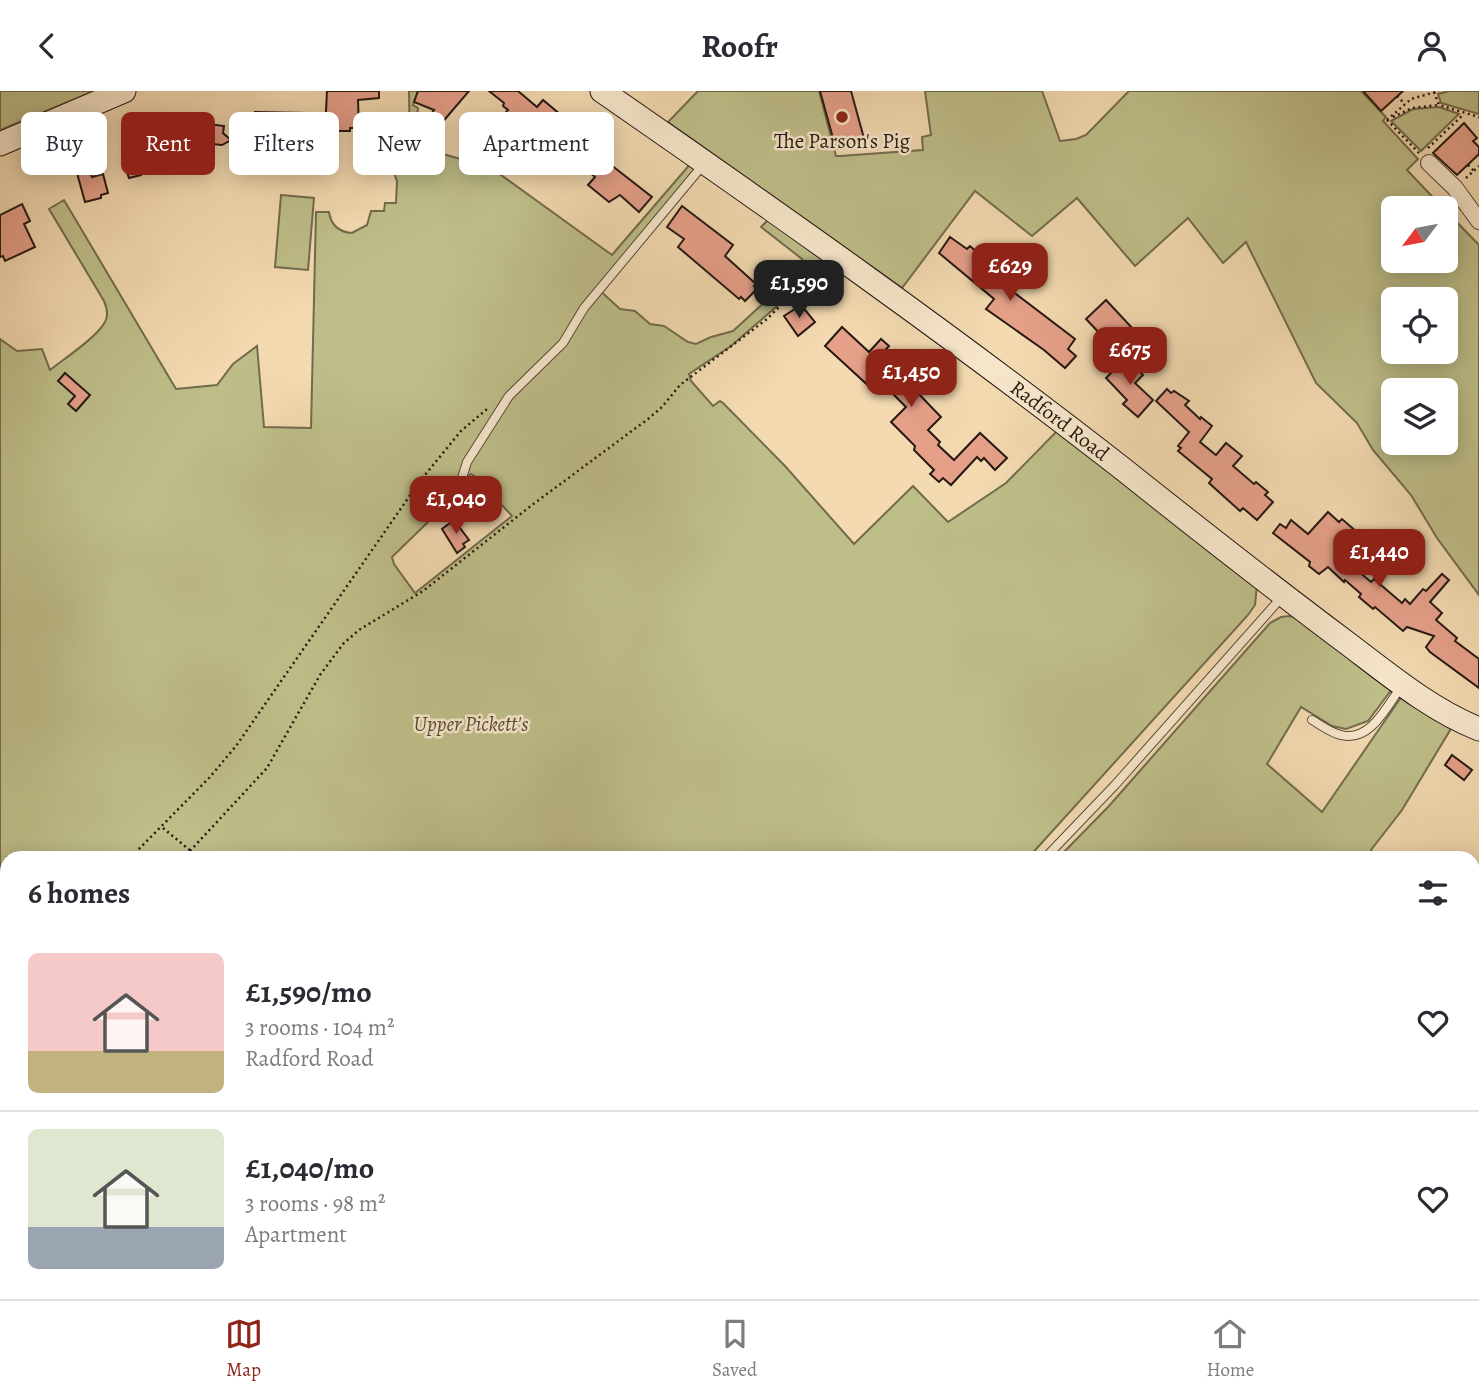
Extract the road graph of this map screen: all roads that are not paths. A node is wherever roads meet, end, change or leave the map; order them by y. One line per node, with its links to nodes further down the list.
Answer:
1 (124, 91): 3 (street)
2 (602, 91): 4 (street, Radford Road)
3 (0, 144)
4 (706, 163): 7 (lane); 8 (street, Radford Road)
5 (1429, 163): 6 (street)
6 (1479, 221)
7 (461, 494)
8 (1283, 595): 9 (street, Radford Road); 12 (lane)
9 (1402, 684): 10 (lane); 11 (street, Radford Road)
10 (1312, 720)
11 (1479, 729)
12 (1052, 851)

